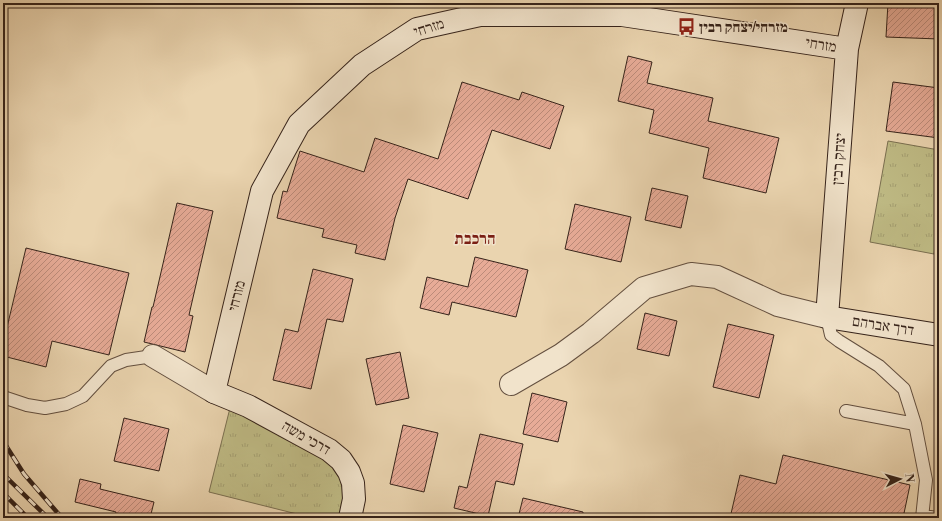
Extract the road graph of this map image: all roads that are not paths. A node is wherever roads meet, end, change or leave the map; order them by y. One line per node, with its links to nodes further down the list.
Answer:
1 (857, 3): 2 (street, יצחק רבין)
2 (847, 49): 3 (street, יצחק רבין); 7 (street, מזרחי)
3 (827, 317): 4 (street, דרך אברהם); 6 (street, דרך אברהם); 10 (lane)
4 (939, 336)
5 (153, 356): 7 (street, דרכי משה); 8 (lane)
6 (510, 384)
7 (214, 392): 12 (street, דרכי משה)
8 (3, 396)
9 (846, 411): 10 (lane)
10 (915, 424): 11 (lane)
11 (922, 517): 13 (lane)
12 (350, 518)
13 (937, 518)

